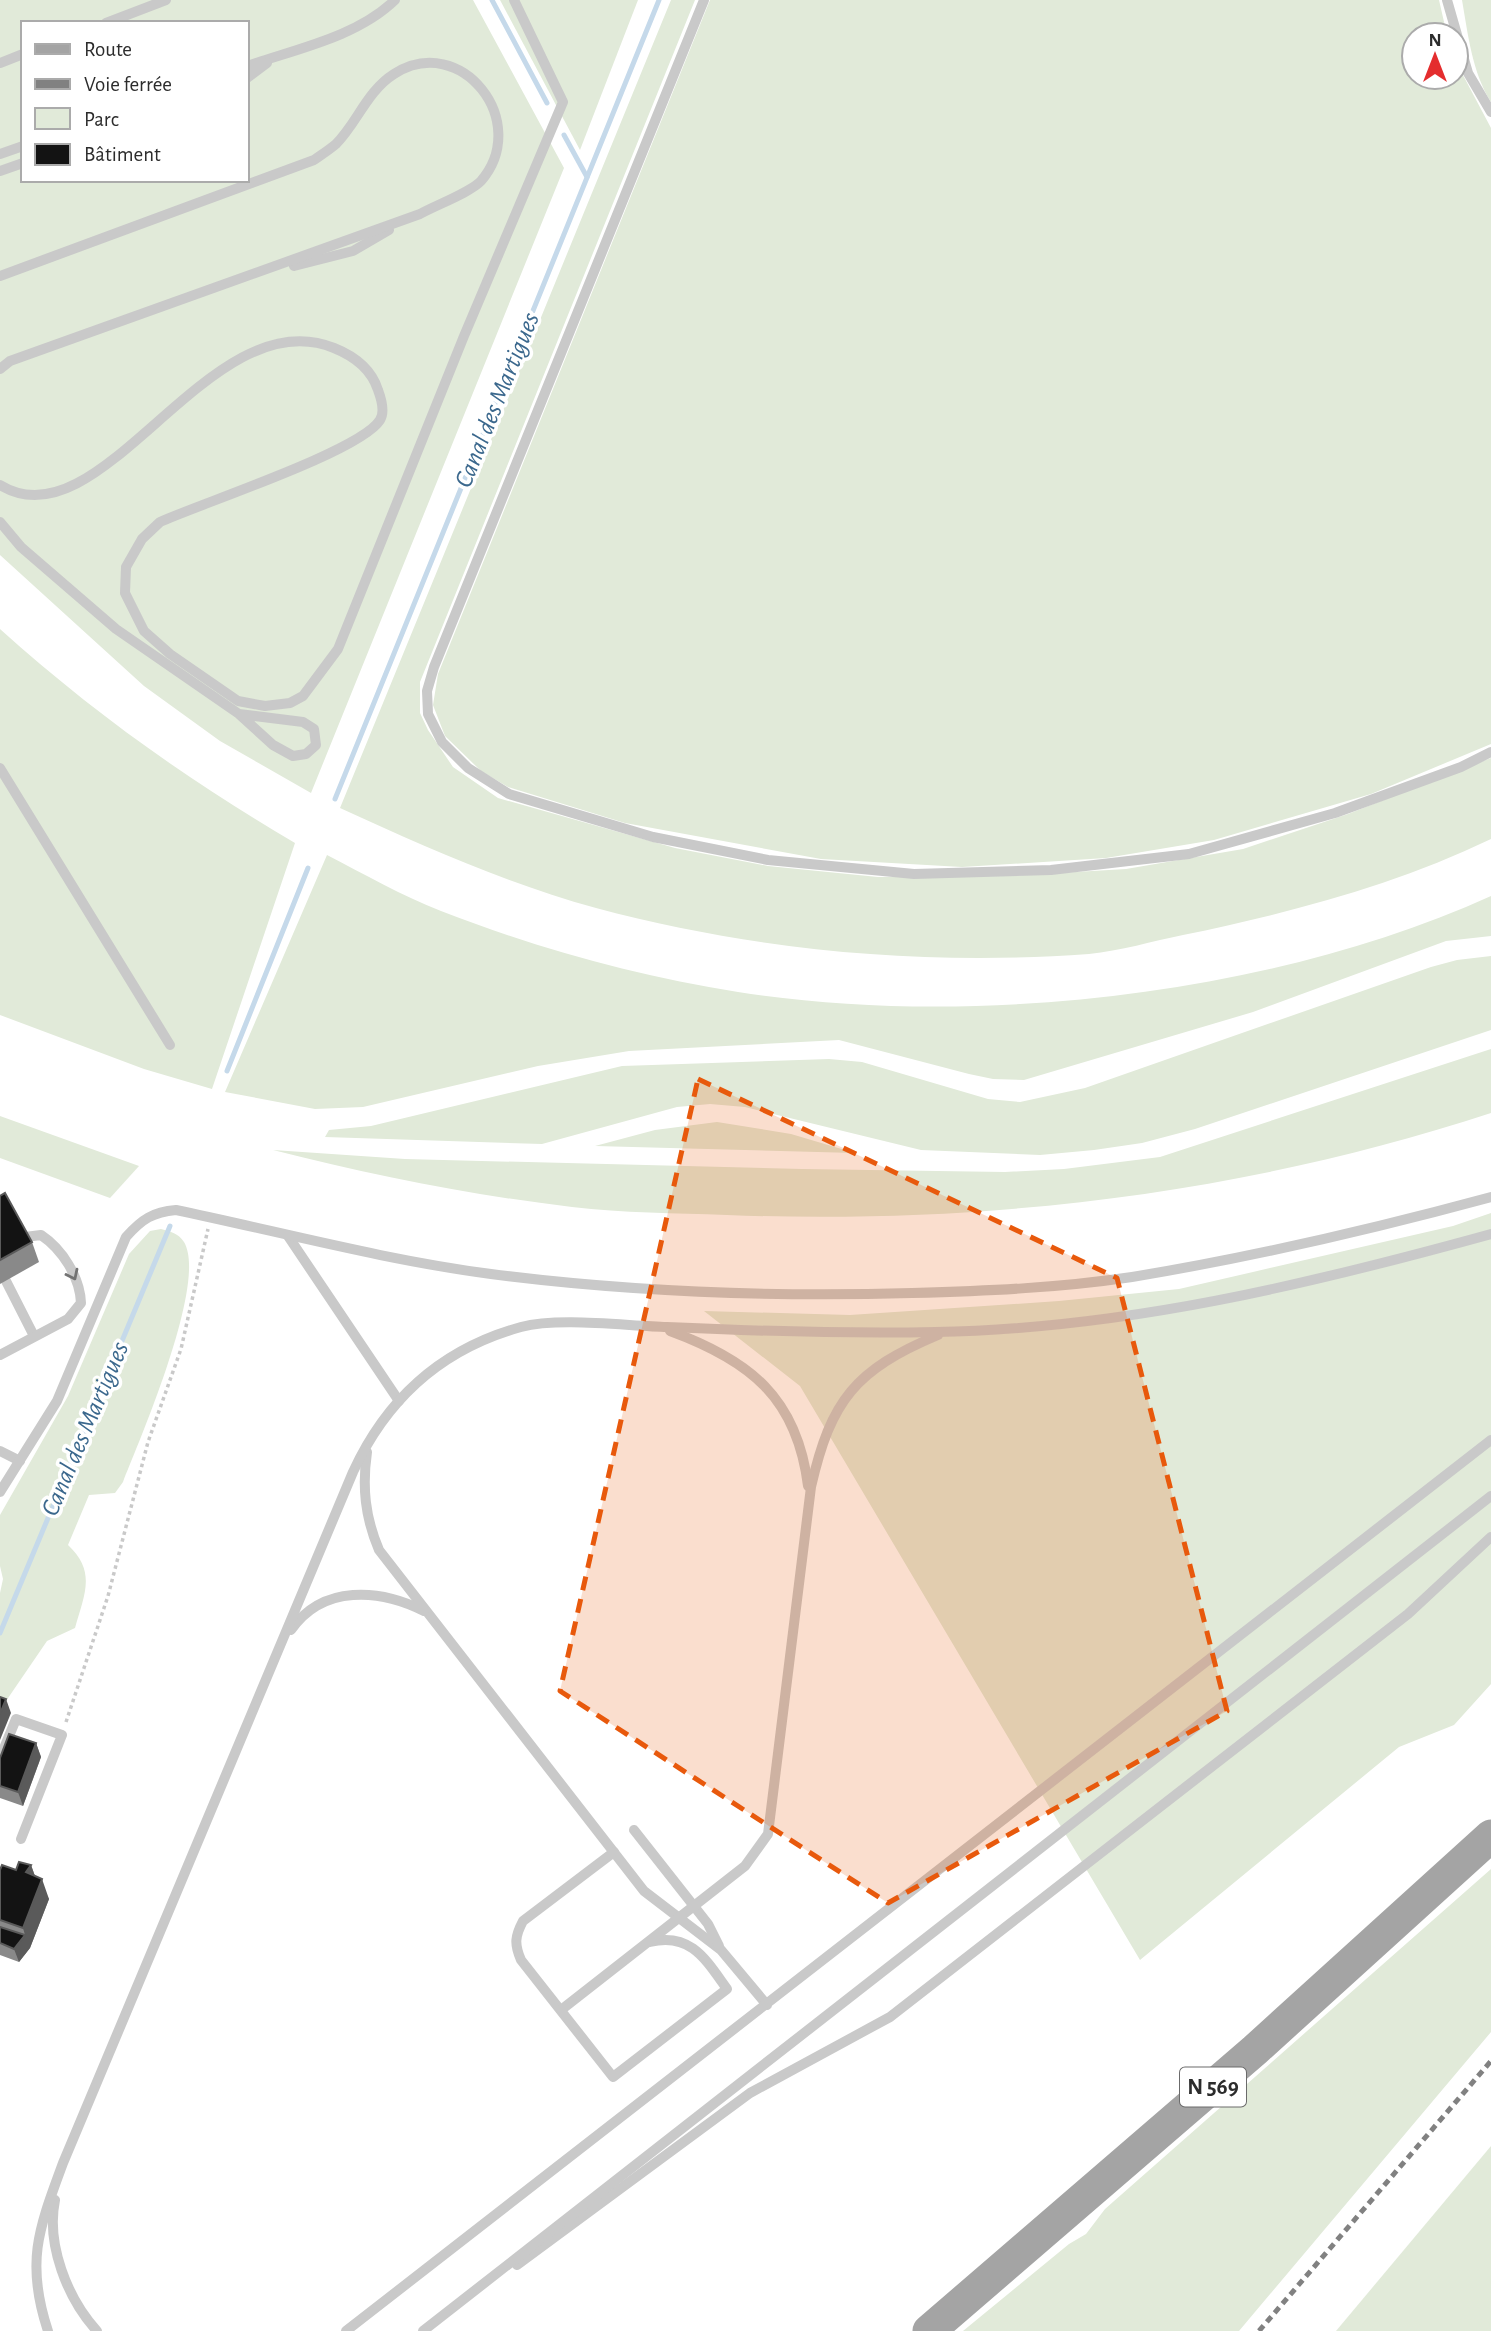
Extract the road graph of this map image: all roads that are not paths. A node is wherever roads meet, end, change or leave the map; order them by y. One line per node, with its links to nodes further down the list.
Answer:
1 (166, 0): 6 (lane)
2 (395, 0): 7 (lane)
3 (514, 0): 19 (lane)
4 (704, 0): 22 (lane)
5 (1447, 0): 12 (lane)
6 (111, 21)
7 (280, 54): 10 (lane); 11 (lane)
8 (21, 55): 9 (lane)
9 (0, 63)
10 (248, 66)
11 (248, 77)
12 (1491, 112)
13 (21, 147): 14 (lane)
14 (0, 154)
15 (21, 164): 16 (lane)
16 (0, 171)
17 (0, 276): 18 (lane)
18 (0, 369)
19 (0, 485)
20 (0, 522): 21 (lane)
21 (239, 714): 21 (lane)
22 (1491, 752)
23 (0, 768): 24 (lane)
24 (170, 1045)
25 (1491, 1196): 27 (lane)
26 (1491, 1234): 31 (lane)
27 (288, 1236): 34 (lane); 38 (lane)
28 (25, 1237): 32 (lane, one-way to 32)
29 (6, 1281): 32 (lane)
30 (660, 1327): 31 (lane); 34 (lane); 41 (lane)
31 (946, 1332): 41 (lane)
32 (34, 1336): 33 (lane)
33 (0, 1355)
34 (399, 1401): 35 (lane)
35 (368, 1438): 43 (lane); 44 (lane)
36 (1491, 1440): 54 (lane)
37 (0, 1451): 38 (lane)
38 (20, 1461): 39 (lane)
39 (0, 1492)
40 (1491, 1496): 60 (lane)
41 (810, 1499): 50 (lane)
42 (1491, 1537): 60 (lane)
43 (427, 1612): 44 (lane); 49 (lane)
44 (280, 1647): 56 (lane)
45 (0, 1758): 48 (lane)
46 (634, 1830): 50 (lane)
47 (1491, 1836): 61 (main road, N 569)
48 (22, 1839)
49 (614, 1852): 51 (lane); 55 (lane)
50 (694, 1907): 51 (lane); 53 (lane)
51 (680, 1918): 52 (lane); 53 (lane)
52 (649, 1943): 55 (lane); 55 (lane)
53 (721, 1950): 54 (lane)
54 (766, 2005): 59 (lane)
55 (561, 2010)
56 (64, 2163): 57 (lane); 58 (lane)
57 (48, 2331)
58 (97, 2331)
59 (346, 2331)
60 (425, 2331)
61 (929, 2331)

